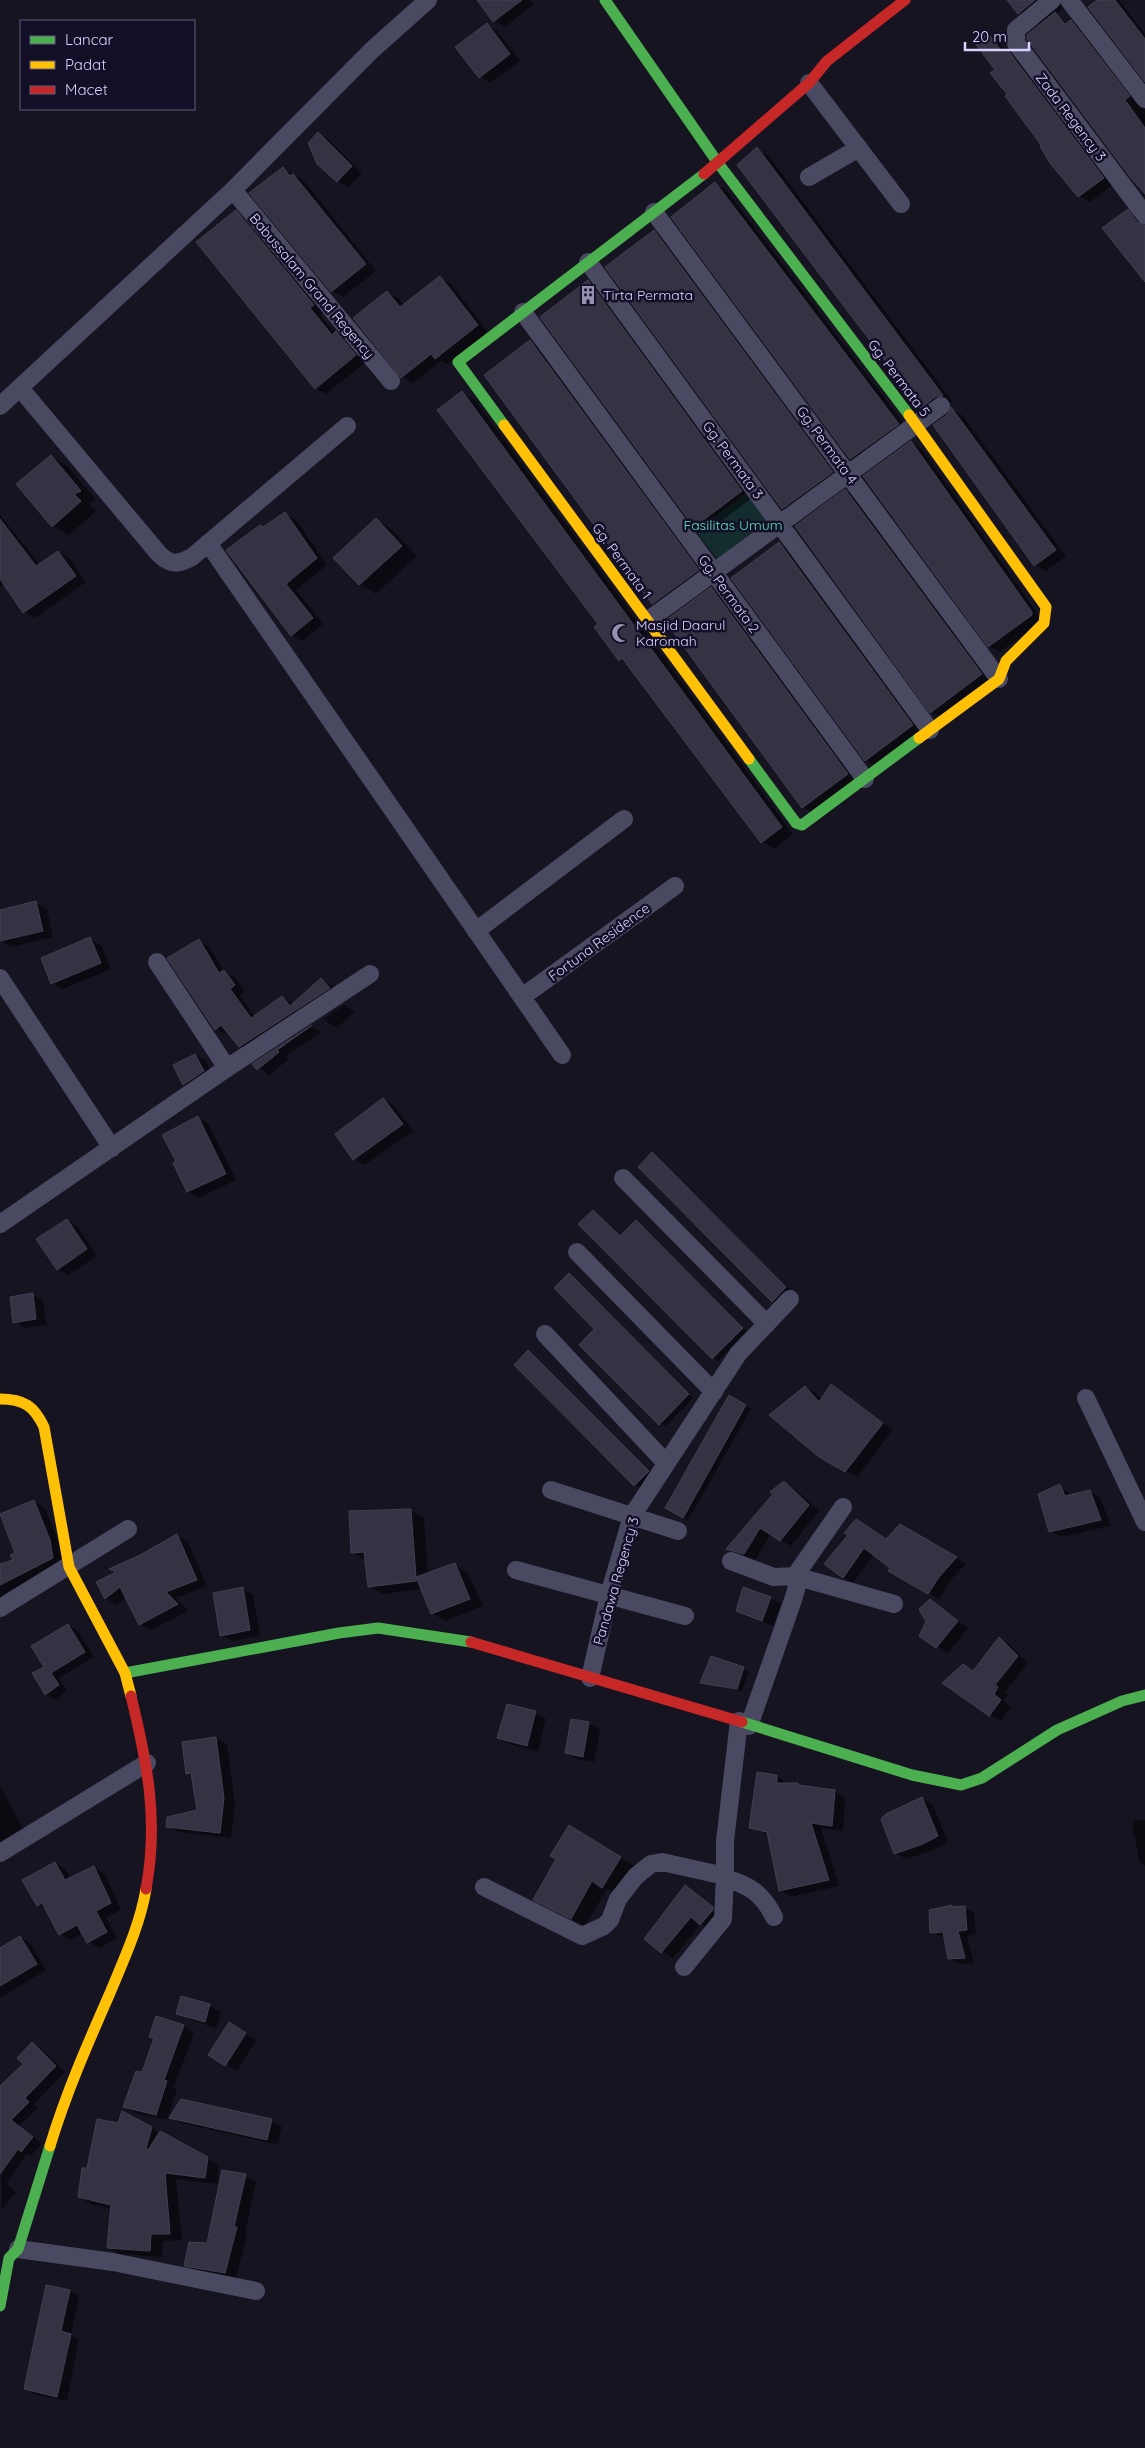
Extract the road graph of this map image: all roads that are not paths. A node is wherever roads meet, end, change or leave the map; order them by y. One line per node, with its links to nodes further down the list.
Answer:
1 (428, 0): 11 (street)
2 (605, 0): 9 (street, Gg. Permata 5)
3 (906, 0): 6 (street)
4 (1052, 0): 14 (street, Zada Regency 3)
5 (1069, 0): 7 (street)
6 (809, 83): 8 (street); 9 (street)
7 (1145, 99)
8 (859, 148): 10 (street); 12 (street)
9 (718, 163): 13 (street); 21 (street, Gg. Permata 5)
10 (809, 177)
11 (233, 190): 17 (street, Babussalam Grand Regency); 18 (street)
12 (901, 204)
13 (654, 212): 15 (street); 23 (street, Gg. Permata 4)
14 (1145, 215)
15 (588, 262): 16 (street); 24 (street, Gg. Permata 3)
16 (523, 312): 26 (street, Gg. Permata 2); 27 (street, Gg. Permata 1)
17 (391, 381)
18 (20, 388): 19 (street); 25 (street)
19 (0, 406)
20 (941, 406): 21 (street)
21 (916, 424): 23 (street); 28 (street, Gg. Permata 5)
22 (347, 426): 25 (street)
23 (848, 474): 24 (street); 28 (street, Gg. Permata 4)
24 (780, 524): 26 (street); 29 (street, Gg. Permata 3)
25 (208, 543): 33 (street)
26 (714, 572): 27 (street); 30 (street, Gg. Permata 2)
27 (647, 621): 30 (street, Gg. Permata 1)
28 (999, 679): 29 (street)
29 (930, 730): 30 (street)
30 (865, 779)
31 (624, 819): 33 (street)
32 (675, 886): 37 (street, Fortuna Residence)
33 (476, 931): 37 (street)
34 (157, 962): 39 (street)
35 (370, 974): 39 (street)
36 (0, 978): 40 (street)
37 (522, 997): 38 (street)
38 (562, 1055)
39 (227, 1068): 40 (street)
40 (112, 1148): 42 (street)
41 (623, 1178): 45 (street)
42 (0, 1224)
43 (577, 1252): 47 (street)
44 (790, 1299): 45 (street, Pandawa Regency 3)
45 (767, 1324): 47 (street, Pandawa Regency 3)
46 (545, 1334): 50 (street)
47 (714, 1392): 50 (street, Pandawa Regency 3)
48 (1086, 1398): 54 (street)
49 (0, 1399): 58 (street)
50 (665, 1462): 53 (street, Pandawa Regency 3)
51 (551, 1490): 53 (street)
52 (842, 1507): 60 (street)
53 (632, 1516): 56 (street); 61 (street, Pandawa Regency 3)
54 (1145, 1522)
55 (128, 1529): 58 (street)
56 (678, 1531)
57 (730, 1561): 60 (street)
58 (69, 1566): 63 (street); 65 (street)
59 (516, 1570): 61 (street)
60 (795, 1576): 62 (street); 68 (street)
61 (609, 1595): 64 (street); 66 (street, Pandawa Regency 3)
62 (894, 1604)
63 (0, 1608)
64 (685, 1616)
65 (125, 1673): 66 (street); 69 (street)
66 (590, 1678): 68 (street)
67 (1145, 1695): 68 (street)
68 (744, 1724): 71 (street)
69 (147, 1763): 70 (street); 75 (street)
70 (0, 1852)
71 (725, 1877): 72 (street); 73 (street); 74 (street)
72 (484, 1887)
73 (774, 1917)
74 (684, 1967)
75 (9, 2251): 76 (street); 77 (street)
76 (256, 2291)
77 (0, 2306)

